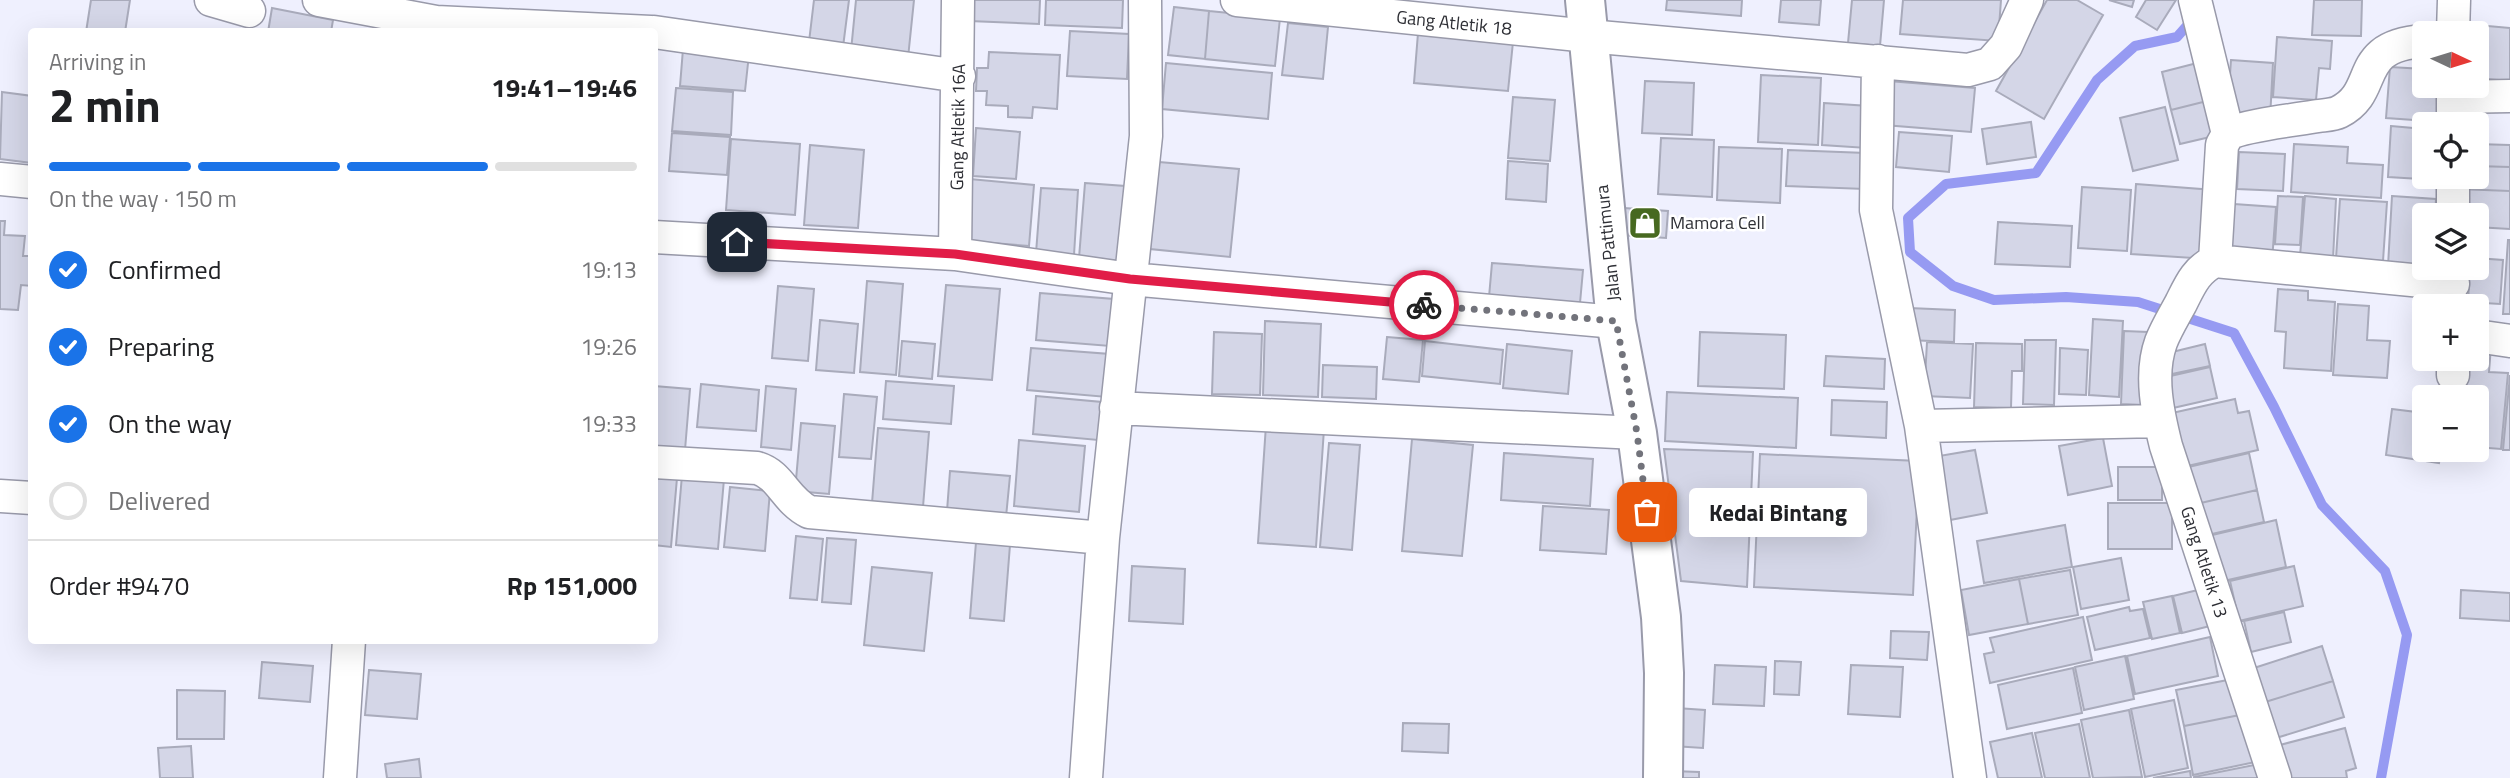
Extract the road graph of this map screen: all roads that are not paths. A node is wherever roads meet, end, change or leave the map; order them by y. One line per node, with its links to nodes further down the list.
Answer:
1 (211, 0): 9 (street)
2 (319, 0): 12 (street)
3 (958, 0): 16 (street, Gang Atletik 16A)
4 (1146, 0): 25 (street)
5 (1237, 0): 10 (street, Gang Atletik 18)
6 (2027, 0): 15 (street, Gang Atletik 18)
7 (2195, 0): 19 (street)
8 (2454, 0): 11 (street)
9 (248, 14)
10 (1586, 18): 15 (street, Gang Atletik 18); 27 (street, Jalan Pattimura)
11 (2453, 21)
12 (566, 28)
13 (658, 33): 16 (street)
14 (2412, 42): 19 (street)
15 (1878, 61): 32 (street)
16 (959, 76): 23 (street, Gang Atletik 16A)
17 (2510, 96): 18 (street)
18 (2453, 102)
19 (2228, 134): 24 (street)
20 (0, 179): 21 (street)
21 (28, 182)
22 (658, 237): 23 (street)
23 (955, 254): 25 (street)
24 (2204, 270): 26 (street); 31 (street, Gang Atletik 13)
25 (1130, 279): 27 (street); 30 (street)
26 (2453, 286)
27 (1616, 321): 33 (street, Jalan Pattimura)
28 (2489, 338): 29 (street)
29 (2510, 341)
30 (1116, 408): 33 (street); 37 (street)
31 (2160, 421): 32 (street); 43 (street, Gang Atletik 13)
32 (1920, 426): 42 (street)
33 (1637, 433): 41 (street, Jalan Pattimura)
34 (658, 462): 37 (street)
35 (0, 496): 36 (street)
36 (28, 498)
37 (1103, 538): 40 (street)
38 (349, 644): 39 (street)
39 (340, 778)
40 (1086, 778)
41 (1663, 778)
42 (1970, 778)
43 (2275, 778)

